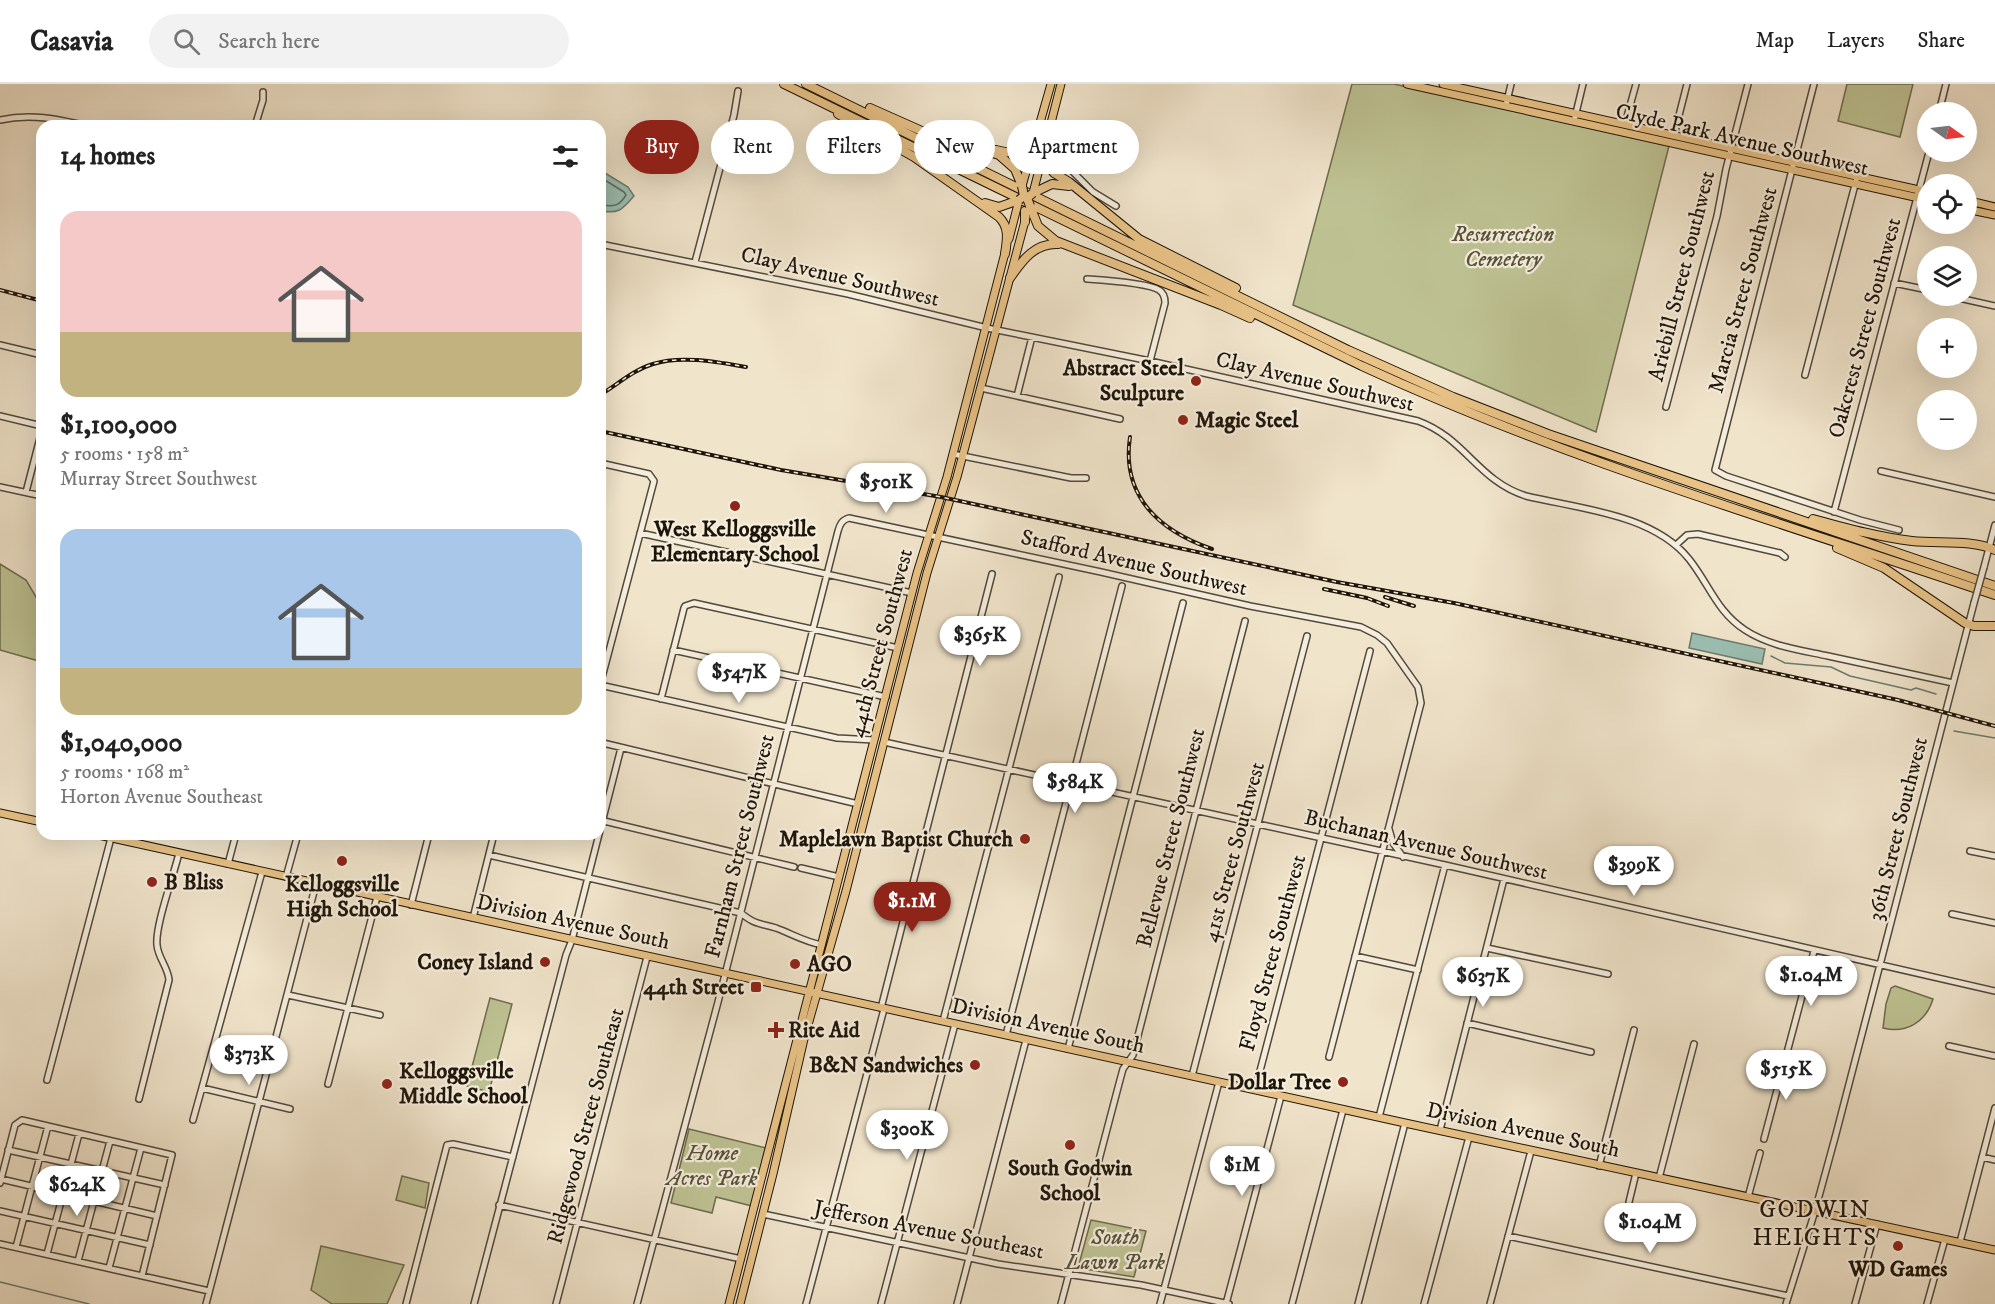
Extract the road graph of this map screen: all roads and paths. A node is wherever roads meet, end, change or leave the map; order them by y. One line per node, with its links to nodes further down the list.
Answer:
1 (784, 84): 16 (highway)
2 (806, 84): 61 (highway)
3 (811, 84): 30 (highway)
4 (1056, 84): 19 (main road)
5 (1061, 84): 19 (main road, 44th Street Southwest)
6 (1407, 84): 20 (main road, Clyde Park Avenue Southwest)
7 (1443, 84): 20 (main road, Clyde Park Avenue Southwest)
8 (1511, 84): 20 (street)
9 (1583, 84): 22 (street)
10 (1636, 84): 29 (street)
11 (1687, 84): 31 (street)
12 (1748, 84): 32 (street, Ariebill Street Southwest)
13 (1814, 84): 34 (street, Marcia Street Southwest)
14 (1946, 84): 21 (street)
15 (1050, 87): 26 (main road, 44th Street Southwest); 27 (main road)
16 (794, 88): 41 (highway); 66 (highway)
17 (738, 91): 54 (street)
18 (263, 92): 25 (street)
19 (1059, 92): 28 (main road, 44th Street Southwest)
20 (1507, 101): 22 (main road, Clyde Park Avenue Southwest)
21 (1942, 102)
22 (1575, 117): 29 (main road, Clyde Park Avenue Southwest); 32 (main road, Clyde Park Avenue Southwest)
23 (0, 120): 24 (street)
24 (60, 120)
25 (257, 120)
26 (1041, 120)
27 (1050, 120)
28 (1052, 120)
29 (1625, 124): 31 (main road, Clyde Park Avenue Southwest)
30 (914, 127)
31 (1674, 135): 32 (main road, Clyde Park Avenue Southwest)
32 (1730, 152): 34 (main road, Clyde Park Avenue Southwest); 72 (street, Ariebill Street Southwest)
33 (995, 155): 43 (highway)
34 (1793, 166): 39 (main road, Clyde Park Avenue Southwest); 87 (street, Marcia Street Southwest)
35 (1030, 174): 43 (main road, 44th Street Southwest)
36 (1036, 174): 43 (main road, 44th Street Southwest)
37 (1057, 174): 40 (highway)
38 (1075, 174): 46 (street)
39 (1856, 180): 42 (main road, Clyde Park Avenue Southwest); 69 (street)
40 (1074, 187): 43 (highway); 61 (highway)
41 (968, 194): 43 (highway); 53 (highway)
42 (1917, 194)
43 (1026, 198): 50 (highway); 52 (highway); 53 (main road, 44th Street Southwest)
44 (1917, 198): 57 (street, Oakcrest Street Southwest)
45 (1977, 203): 47 (main road)
46 (1116, 206)
47 (1995, 207)
48 (1977, 211): 49 (main road)
49 (1995, 215)
50 (1025, 222): 55 (main road, 44th Street Southwest)
51 (606, 245): 54 (street, Clay Avenue Southwest)
52 (1071, 248): 55 (highway); 66 (highway)
53 (1005, 254): 62 (main road, 44th Street Southwest)
54 (695, 262): 62 (street, Clay Avenue Southwest)
55 (1010, 278): 63 (main road, 44th Street Southwest)
56 (1087, 279): 68 (street)
57 (1894, 283): 58 (street); 87 (street, Oakcrest Street Southwest)
58 (1917, 288)
59 (1977, 302): 60 (street)
60 (1995, 306)
61 (1302, 327): 86 (highway)
62 (987, 328): 63 (street, Clay Avenue Southwest); 77 (main road, 44th Street Southwest)
63 (996, 330): 64 (street, Clay Avenue Southwest); 70 (main road, 44th Street Southwest)
64 (1032, 337): 68 (street, Clay Avenue Southwest); 71 (street)
65 (0, 345): 67 (street)
66 (1329, 350): 89 (highway)
67 (36, 354)
68 (1150, 361): 95 (street, Clay Avenue Southwest)
69 (1804, 375)
70 (981, 388): 71 (street); 78 (main road, 44th Street Southwest)
71 (1017, 396): 74 (street)
72 (1666, 407)
73 (0, 416): 75 (street)
74 (1120, 419)
75 (36, 426)
76 (36, 452): 83 (street)
77 (953, 454): 78 (street); 93 (main road, 44th Street Southwest)
78 (963, 456): 81 (street); 94 (main road, 44th Street Southwest)
79 (606, 464): 92 (street)
80 (1881, 471): 85 (street)
81 (1086, 478)
82 (0, 487): 83 (street)
83 (26, 492): 84 (street)
84 (36, 494)
85 (1995, 497)
86 (1760, 506): 96 (highway); 102 (highway)
87 (1834, 512): 91 (street)
88 (845, 519): 93 (street, Stafford Avenue Southwest); 98 (street, Farnham Street Southwest)
89 (1774, 521): 104 (highway); 107 (highway)
90 (1995, 525): 96 (street, 36th Street Southwest)
91 (1899, 530)
92 (640, 533): 98 (street); 114 (street)
93 (929, 534): 94 (street, Stafford Avenue Southwest); 103 (main road, 44th Street Southwest)
94 (939, 536): 119 (main road, 44th Street Southwest); 140 (street, Stafford Avenue Southwest)
95 (1676, 545): 97 (street); 117 (street, Clay Avenue Southwest)
96 (1992, 549): 107 (street, 36th Street Southwest, bridge)
97 (1785, 557)
98 (827, 573): 103 (street); 109 (street, Farnham Street Southwest)
99 (992, 574): 127 (street)
100 (1059, 577): 128 (street)
101 (1122, 586): 130 (street)
102 (1995, 586)
103 (912, 593): 111 (main road, 44th Street Southwest)
104 (1995, 595)
105 (1183, 603): 131 (street)
106 (1245, 621): 134 (street, Bellevue Street Southwest)
107 (1969, 625): 108 (highway); 117 (street, 36th Street Southwest)
108 (1995, 626)
109 (813, 629): 111 (street); 112 (street); 116 (street, Farnham Street Southwest)
110 (1307, 636): 138 (street, 41st Street Southwest)
111 (898, 648): 115 (main road, 44th Street Southwest)
112 (673, 650): 116 (street); 121 (street)
113 (1370, 651): 141 (street, Floyd Street Southwest)
114 (606, 662)
115 (893, 669): 119 (main road); 120 (main road, 44th Street Southwest)
116 (801, 678): 120 (street); 122 (street, Farnham Street Southwest)
117 (1953, 683): 182 (street, 36th Street Southwest)
118 (606, 686): 121 (street)
119 (896, 692): 124 (main road, 44th Street Southwest)
120 (886, 697): 123 (main road, 44th Street Southwest)
121 (661, 699): 122 (street)
122 (788, 726): 123 (street); 129 (street, Farnham Street Southwest)
123 (874, 740): 132 (main road, 44th Street Southwest)
124 (884, 742): 127 (street, Buchanan Avenue Southwest); 149 (main road, 44th Street Southwest)
125 (606, 744): 126 (street)
126 (621, 748): 129 (street); 133 (street)
127 (946, 756): 128 (street, Buchanan Avenue Southwest); 190 (street)
128 (1008, 769): 130 (street, Buchanan Avenue Southwest); 192 (street)
129 (773, 783): 132 (street); 157 (street, Farnham Street Southwest)
130 (1071, 783): 131 (street, Buchanan Avenue Southwest); 196 (street)
131 (1133, 797): 134 (street, Buchanan Avenue Southwest); 200 (street)
132 (858, 804): 139 (main road, 44th Street Southwest)
133 (606, 806)
134 (1196, 811): 138 (street, Buchanan Avenue Southwest); 204 (street, Bellevue Street Southwest)
135 (0, 813): 136 (main road)
136 (36, 821)
137 (606, 822): 157 (street)
138 (1258, 824): 141 (street, Buchanan Avenue Southwest); 205 (street, 41st Street Southwest)
139 (851, 828): 149 (main road); 151 (main road, 44th Street Southwest)
140 (1389, 828): 152 (street, Stafford Avenue Southwest); 156 (street)
141 (1320, 838): 152 (street, Buchanan Avenue Southwest); 210 (street, Floyd Street Southwest)
142 (110, 840): 206 (street)
143 (120, 840): 153 (main road, Division Avenue South)
144 (234, 840): 159 (street)
145 (296, 840): 164 (street)
146 (427, 840): 171 (street)
147 (493, 840): 154 (street)
148 (597, 840): 166 (street)
149 (858, 842): 158 (main road, 44th Street Southwest)
150 (1970, 851): 155 (street)
151 (845, 852): 158 (main road); 165 (main road, 44th Street Southwest)
152 (1382, 852): 156 (street, Buchanan Avenue Southwest); 180 (street, Stafford Avenue Southwest)
153 (179, 853): 159 (main road, Division Avenue South); 212 (street)
154 (489, 855): 166 (street); 174 (street)
155 (1995, 856)
156 (1403, 857): 160 (street, Buchanan Avenue Southwest)
157 (755, 858): 161 (street); 172 (street, Farnham Street Southwest)
158 (853, 861): 169 (main road, 44th Street Southwest)
159 (228, 864): 163 (main road, Division Avenue South)
160 (1445, 866): 167 (street, Buchanan Avenue Southwest); 183 (street)
161 (794, 867)
162 (801, 868): 165 (street)
163 (262, 872): 164 (main road, Division Avenue South); 209 (street)
164 (286, 877): 168 (main road, Division Avenue South)
165 (839, 877): 169 (main road); 177 (main road, 44th Street Southwest)
166 (588, 879): 172 (street); 176 (street)
167 (1504, 879): 178 (street); 179 (street, Buchanan Avenue Southwest)
168 (316, 884): 170 (main road, Division Avenue South); 188 (street)
169 (846, 891): 187 (main road, 44th Street Southwest)
170 (377, 897): 171 (main road, Division Avenue South); 189 (street)
171 (411, 904): 174 (main road, Division Avenue South)
172 (741, 913): 177 (street); 184 (street, Farnham Street Southwest)
173 (1952, 914): 175 (street)
174 (473, 918): 176 (main road, Division Avenue South)
175 (1995, 923)
176 (572, 940): 181 (main road, Division Avenue South); 231 (street)
177 (822, 945): 187 (main road, 44th Street Southwest)
178 (1487, 948): 185 (street); 193 (street)
179 (1814, 951): 182 (street, Buchanan Avenue Southwest); 224 (street)
180 (1355, 956): 183 (street); 203 (street, Stafford Avenue Southwest)
181 (647, 957): 184 (main road, Division Avenue South); 254 (street, Ridgewood Street Southeast)
182 (1880, 965): 186 (street, Buchanan Avenue Southwest); 250 (street, 36th Street Southwest)
183 (1418, 970): 217 (street)
184 (725, 973): 187 (main road, Division Avenue South); 261 (street, Farnham Street Southwest)
185 (1608, 974)
186 (1995, 991)
187 (813, 992): 190 (main road, Division Avenue South); 251 (main road); 263 (main road)
188 (288, 995): 189 (street); 213 (street)
189 (348, 1008): 191 (street); 208 (street)
190 (883, 1008): 192 (main road, Division Avenue South); 257 (street)
191 (380, 1015)
192 (943, 1021): 194 (main road, Division Avenue South)
193 (1467, 1023): 201 (street); 221 (street)
194 (955, 1024): 196 (main road, Division Avenue South); 264 (street)
195 (1634, 1030): 235 (street)
196 (1006, 1035): 197 (main road, Division Avenue South)
197 (1026, 1040): 200 (main road, Division Avenue South); 272 (street)
198 (1694, 1044): 239 (street)
199 (1949, 1046): 202 (street)
200 (1068, 1049): 204 (main road, Division Avenue South)
201 (1591, 1052)
202 (1995, 1056)
203 (1329, 1057)
204 (1128, 1062): 205 (main road, Division Avenue South); 277 (street, Bellevue Street Southwest)
205 (1192, 1076): 207 (main road, Division Avenue South)
206 (47, 1080)
207 (1219, 1082): 210 (main road, Division Avenue South); 279 (street)
208 (328, 1084)
209 (202, 1088): 213 (street); 218 (street)
210 (1255, 1090): 211 (main road, Division Avenue South)
211 (1281, 1096): 216 (main road, Division Avenue South); 294 (street)
212 (139, 1099)
213 (259, 1101): 215 (street); 280 (street)
214 (1995, 1107): 232 (street)
215 (290, 1108)
216 (1343, 1110): 217 (main road, Division Avenue South); 295 (street)
217 (1379, 1117): 219 (main road, Division Avenue South)
218 (194, 1120)
219 (1405, 1124): 221 (main road, Division Avenue South); 296 (street)
220 (48, 1126): 222 (street); 227 (street); 230 (street)
221 (1440, 1130): 223 (main road, Division Avenue South)
222 (79, 1134): 225 (street); 234 (street)
223 (1469, 1137): 228 (main road, Division Avenue South); 297 (street)
224 (1764, 1139)
225 (110, 1141): 226 (street); 236 (street)
226 (141, 1148): 238 (street); 241 (street)
227 (8, 1150): 230 (street); 240 (street)
228 (1531, 1151): 235 (main road, Division Avenue South); 259 (street)
229 (1760, 1153): 244 (street)
230 (40, 1157): 234 (street); 242 (street)
231 (513, 1157): 247 (street); 283 (street)
232 (1982, 1157): 233 (street); 265 (street)
233 (1995, 1160)
234 (71, 1164): 236 (street); 243 (street)
235 (1599, 1166): 237 (main road, Division Avenue South)
236 (102, 1171): 238 (street); 245 (street)
237 (1636, 1173): 239 (main road, Division Avenue South); 246 (street)
238 (133, 1178): 241 (street); 248 (street)
239 (1659, 1178): 244 (main road, Division Avenue South)
240 (0, 1181): 242 (street)
241 (165, 1185): 252 (street)
242 (32, 1186): 243 (street); 253 (street)
243 (63, 1194): 245 (street); 255 (street)
244 (1748, 1197): 250 (main road, Division Avenue South)
245 (94, 1201): 248 (street); 258 (street)
246 (1629, 1202)
247 (499, 1205): 254 (street); 284 (street)
248 (125, 1208): 252 (street); 260 (street)
249 (0, 1211): 253 (street)
250 (1815, 1211): 256 (main road, Division Avenue South); 281 (street, 36th Street Southwest)
251 (763, 1214): 257 (street, Jefferson Avenue Southeast); 270 (main road)
252 (157, 1216): 267 (street)
253 (24, 1217): 255 (street); 268 (street)
254 (578, 1222): 261 (street); 285 (street, Ridgewood Street Southeast)
255 (56, 1224): 258 (street); 271 (street)
256 (1877, 1224): 262 (main road, Division Avenue South); 300 (street)
257 (826, 1227): 264 (street, Jefferson Avenue Southeast); 289 (street)
258 (87, 1231): 260 (street); 274 (street)
259 (1508, 1236): 281 (street); 298 (street)
260 (117, 1238): 267 (street); 275 (street)
261 (654, 1239): 273 (street); 286 (street, Farnham Street Southwest)
262 (1945, 1239): 265 (main road, Division Avenue South); 301 (street)
263 (746, 1240): 270 (main road); 273 (main road)
264 (897, 1242): 272 (street, Jefferson Avenue Southeast); 290 (street)
265 (1959, 1242): 269 (main road, Division Avenue South)
266 (0, 1244): 268 (street)
267 (150, 1245): 278 (street)
268 (16, 1247): 271 (street)
269 (1995, 1250)
270 (753, 1252): 276 (main road)
271 (47, 1254): 274 (street)
272 (969, 1258): 277 (street, Jefferson Avenue Southeast); 291 (street)
273 (741, 1259): 276 (main road); 287 (main road)
274 (78, 1262): 275 (street)
275 (109, 1268): 278 (street)
276 (749, 1271): 288 (main road)
277 (1069, 1274): 279 (street, Jefferson Avenue Southeast); 292 (street, Bellevue Street Southwest)
278 (142, 1276): 280 (street)
279 (1164, 1290): 293 (street); 294 (street, Jefferson Avenue Southeast)
280 (209, 1291): 282 (street)
281 (1788, 1296): 299 (street, 36th Street Southwest)
282 (206, 1304)
283 (406, 1304)
284 (474, 1304)
285 (556, 1304)
286 (638, 1304)
287 (729, 1304)
288 (740, 1304)
289 (806, 1304)
290 (881, 1304)
291 (957, 1304)
292 (1061, 1304)
293 (1160, 1304)
294 (1228, 1304)
295 (1292, 1304)
296 (1358, 1304)
297 (1424, 1304)
298 (1490, 1304)
299 (1786, 1304)
300 (1855, 1304)
301 (1927, 1304)

